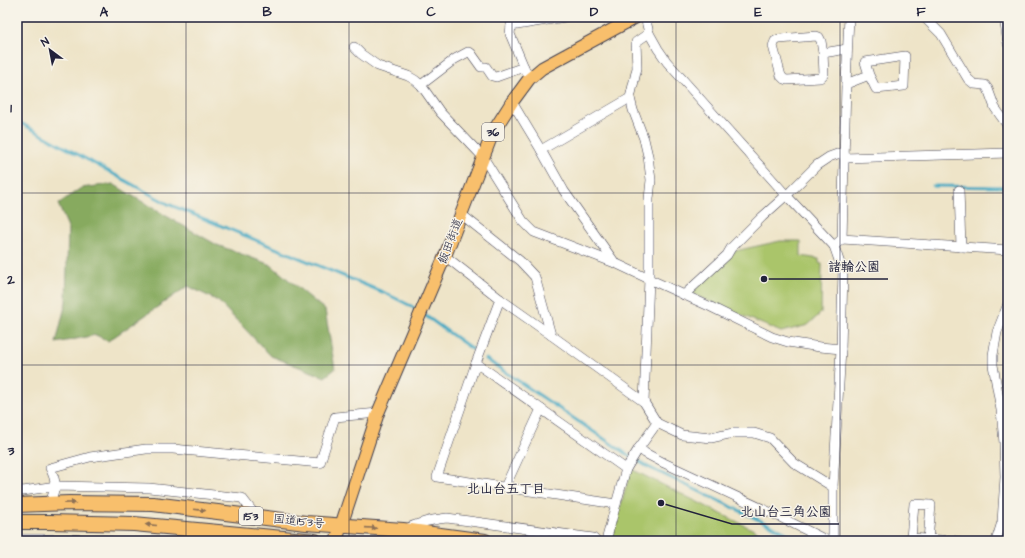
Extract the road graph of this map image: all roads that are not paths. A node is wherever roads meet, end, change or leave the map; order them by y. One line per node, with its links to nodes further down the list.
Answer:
1 (565, 17): 7 (street)
2 (636, 17): 15 (main road, 飯田街道 / 36)
3 (645, 17): 8 (street)
4 (848, 17): 11 (street)
5 (924, 17): 20 (street)
6 (1004, 17): 9 (street)
7 (511, 22): 13 (street)
8 (649, 33): 18 (street); 26 (street)
9 (1008, 44)
10 (354, 47): 17 (street)
11 (847, 49): 12 (street); 16 (street)
12 (823, 53): 12 (street)
13 (524, 67): 15 (street); 17 (street)
14 (869, 76): 14 (street); 16 (street)
15 (529, 79): 19 (main road, 飯田街道 / 36)
16 (846, 84): 23 (street)
17 (421, 85): 24 (street)
18 (630, 98): 21 (street); 34 (street)
19 (512, 102): 21 (street); 24 (main road, 飯田街道 / 36)
20 (1008, 126)
21 (541, 150): 33 (street)
22 (1008, 153): 23 (street)
23 (844, 156): 26 (street); 28 (street)
24 (483, 157): 27 (main road, 飯田街道 / 36); 33 (street)
25 (959, 190): 30 (street)
26 (786, 195): 29 (street); 35 (street)
27 (461, 214): 32 (main road, 飯田街道 / 36); 38 (street)
28 (842, 239): 29 (street); 30 (street)
29 (834, 246): 39 (street)
30 (961, 247): 31 (street)
31 (1008, 250)
32 (445, 256): 36 (street); 43 (main road, 飯田街道 / 36)
33 (615, 263): 34 (street)
34 (649, 280): 35 (street); 41 (street)
35 (684, 295): 39 (street)
36 (500, 299): 38 (street); 40 (street)
37 (1008, 304): 69 (street)
38 (551, 335): 41 (street)
39 (841, 349): 49 (street)
40 (476, 363): 42 (street); 48 (street)
41 (644, 402): 44 (street)
42 (541, 409): 46 (street); 48 (street)
43 (378, 413): 47 (street); 56 (main road, 飯田街道 / 36)
44 (657, 423): 45 (street); 49 (street)
45 (637, 450): 46 (street); 67 (street)
46 (628, 466): 52 (street)
47 (56, 486): 50 (street); 51 (street); 54 (street)
48 (505, 487): 52 (street)
49 (833, 487): 67 (street)
50 (17, 490)
51 (50, 504): 53 (highway, 国道153号 / 153); 54 (highway, 国道153号 / 153, one-way to 54)
52 (616, 504): 66 (street)
53 (17, 505)
54 (256, 516): 56 (highway, 国道153号 / 153)
55 (17, 522): 59 (highway, 国道153号 / 153, one-way to 55)
56 (341, 526): 57 (highway, 国道153号 / 153, one-way to 57); 63 (main road, 36)
57 (403, 530): 64 (highway, 国道153号 / 153); 65 (street)
58 (17, 538): 61 (street)
59 (268, 539): 62 (highway, 国道153号 / 153)
60 (928, 540): 68 (street)
61 (110, 541)
62 (315, 541)
63 (336, 541)
64 (485, 541)
65 (596, 541)
66 (606, 541)
67 (833, 541)
68 (956, 541)
69 (996, 541)

